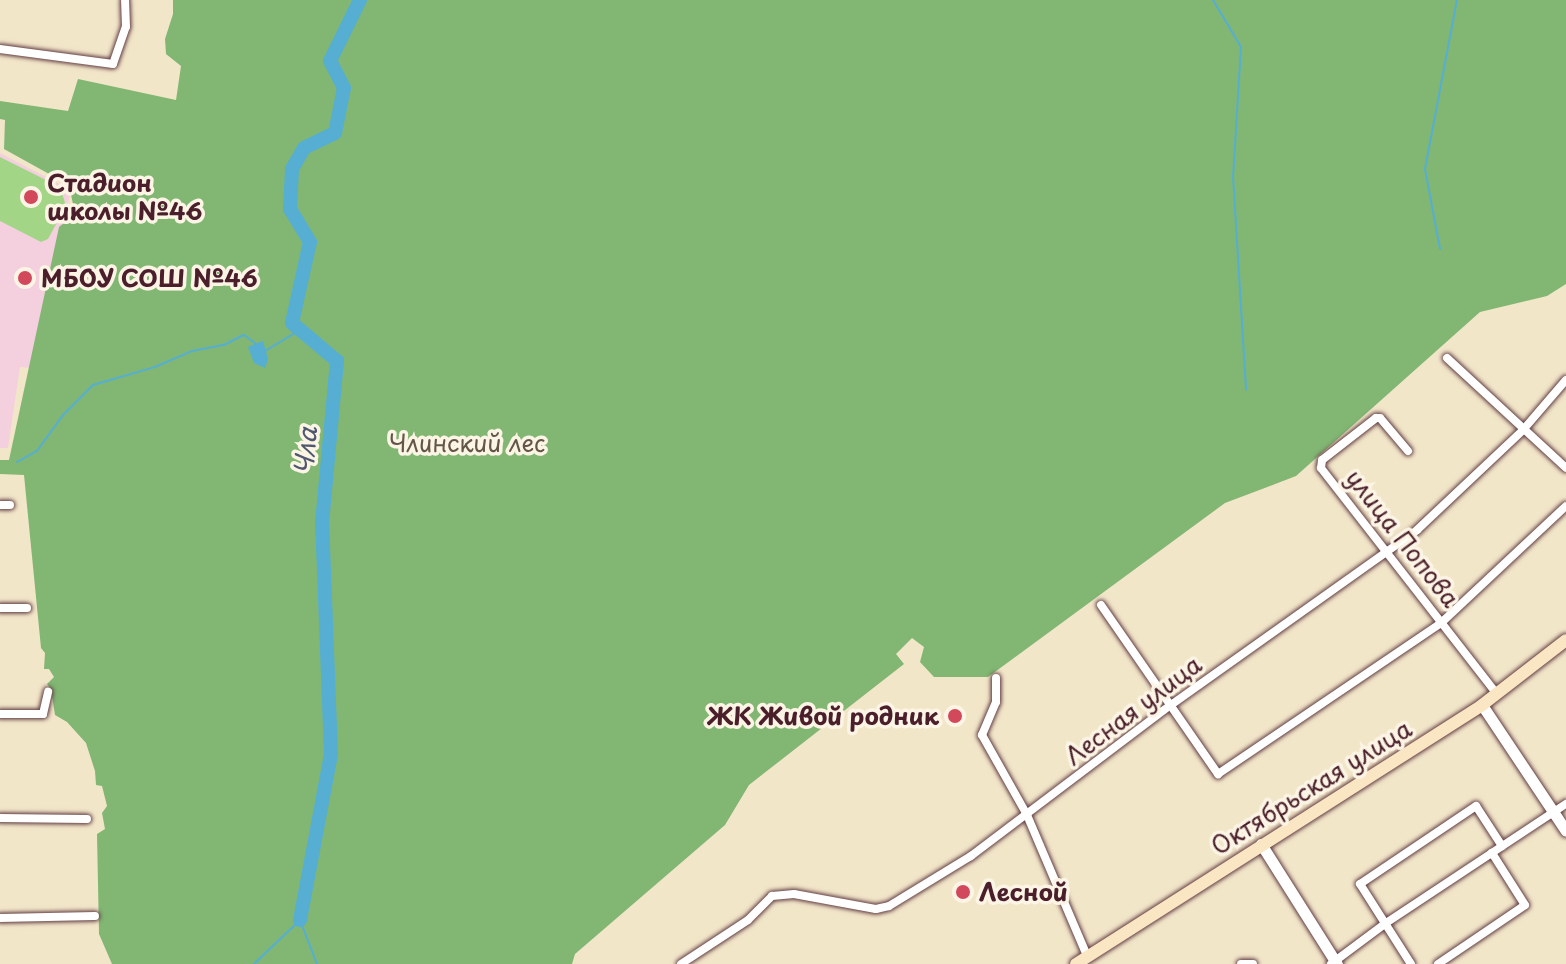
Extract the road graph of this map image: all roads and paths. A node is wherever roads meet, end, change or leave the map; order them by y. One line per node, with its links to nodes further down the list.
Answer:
1 (125, 0): 2 (street)
2 (0, 49)
3 (1447, 358): 5 (street)
4 (1566, 380): 5 (street, Лесная улица)
5 (1523, 430): 7 (street); 9 (street, Лесная улица)
6 (1408, 451): 9 (street, улица Попова)
7 (1566, 468)
8 (1566, 506): 13 (street)
9 (1386, 554): 13 (street, улица Попова); 18 (street, Лесная улица)
10 (1101, 605): 18 (street)
11 (0, 608): 12 (street)
12 (27, 608)
13 (1441, 623): 17 (street, улица Попова); 18 (street)
14 (1566, 640): 17 (main road, Октябрьская улица)
15 (996, 678): 23 (street)
16 (48, 692): 20 (street)
17 (1497, 694): 19 (main road, Октябрьская улица)
18 (1171, 705): 23 (street, Лесная улица)
19 (1482, 705): 22 (street); 27 (main road, Октябрьская улица)
20 (0, 714)
21 (1566, 804): 22 (street)
22 (1554, 813): 26 (street); 28 (street)
23 (1027, 815): 33 (street); 35 (street, Лесная улица)
24 (0, 818): 25 (street)
25 (87, 819)
26 (1566, 831)
27 (1261, 844): 33 (main road, Октябрьская улица); 34 (street)
28 (1502, 846): 29 (street); 32 (street)
29 (1492, 853): 32 (street); 39 (street)
30 (95, 916): 31 (street)
31 (0, 918)
32 (1386, 923): 34 (street); 38 (street)
33 (1081, 960)
34 (1334, 963)
35 (681, 964)
36 (1241, 964): 37 (street)
37 (1253, 964)
38 (1411, 964)
39 (1438, 964)

